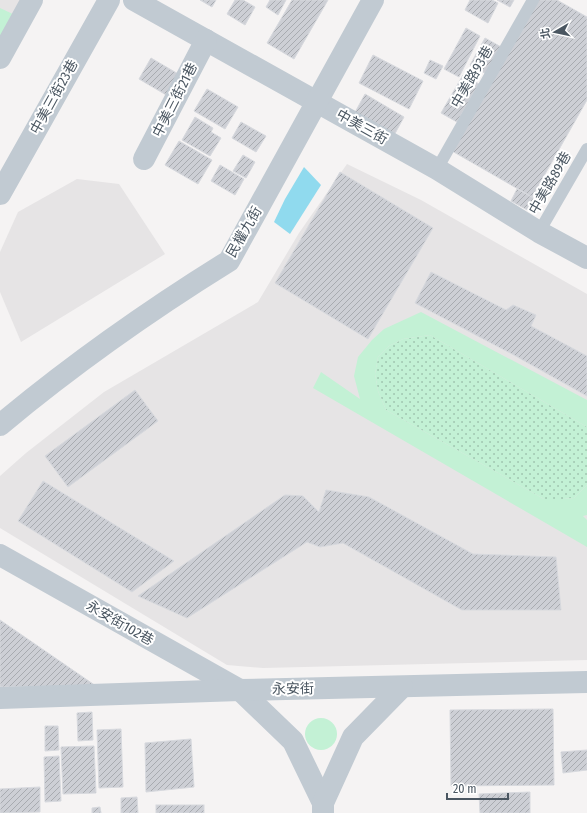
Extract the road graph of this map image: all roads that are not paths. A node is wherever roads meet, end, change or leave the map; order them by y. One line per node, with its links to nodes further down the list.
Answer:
1 (32, 0): 7 (street)
2 (109, 0): 12 (street, 中美三街23巷)
3 (134, 0): 6 (street, 中美三街)
4 (374, 0): 8 (street, 民權九街)
5 (533, 0): 11 (lane, 中美路93巷)
6 (206, 40): 8 (street, 中美三街); 10 (street, 中美三街21巷)
7 (0, 58)
8 (317, 103): 11 (street, 中美三街); 15 (street, 民權九街)
9 (587, 149): 13 (lane, 中美路89巷)
10 (144, 159)
11 (437, 169): 13 (street, 中美三街)
12 (0, 194)
13 (539, 232): 14 (street, 中美三街)
14 (587, 258)
15 (0, 425)
16 (0, 555): 19 (street, 永安街102巷)
17 (587, 682): 18 (street, 永安街)
18 (402, 687): 19 (street, 永安街); 21 (street)
19 (240, 690): 20 (street, 永安街); 21 (street, 永安街102巷)
20 (0, 698)
21 (323, 808)

